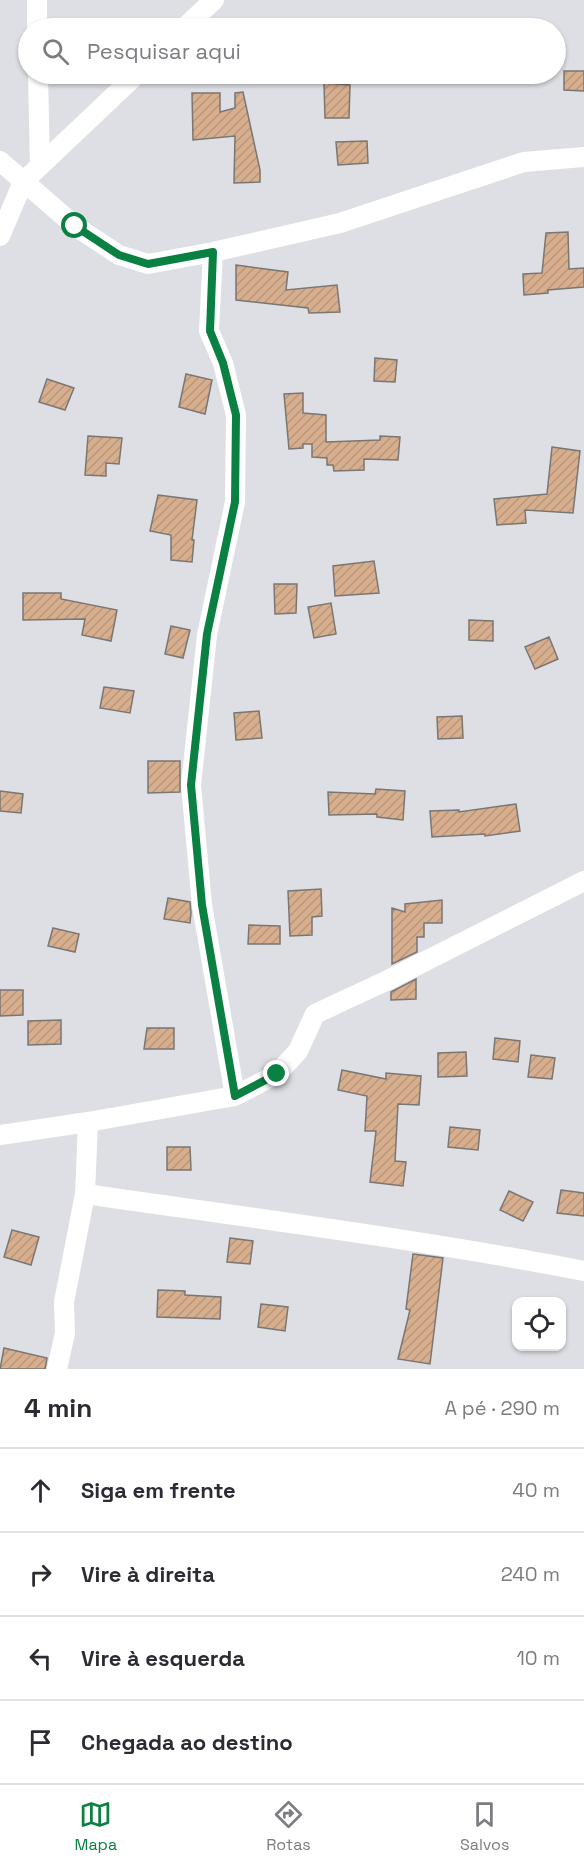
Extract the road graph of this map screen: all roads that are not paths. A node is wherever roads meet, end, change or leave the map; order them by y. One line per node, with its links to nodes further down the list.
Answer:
1 (38, 0): 3 (street)
2 (214, 0): 4 (street)
3 (37, 18)
4 (195, 18)
5 (38, 84): 9 (street)
6 (126, 84): 9 (street)
7 (584, 158): 12 (street)
8 (0, 161): 10 (street)
9 (40, 166): 10 (street)
10 (23, 182): 11 (street); 12 (street)
11 (0, 236)
12 (213, 252): 14 (street)
13 (584, 881): 14 (street)
14 (235, 1096): 15 (street)
15 (88, 1122): 16 (street); 17 (street)
16 (0, 1135)
17 (86, 1194): 18 (street); 19 (street)
18 (584, 1271)
19 (57, 1369)

